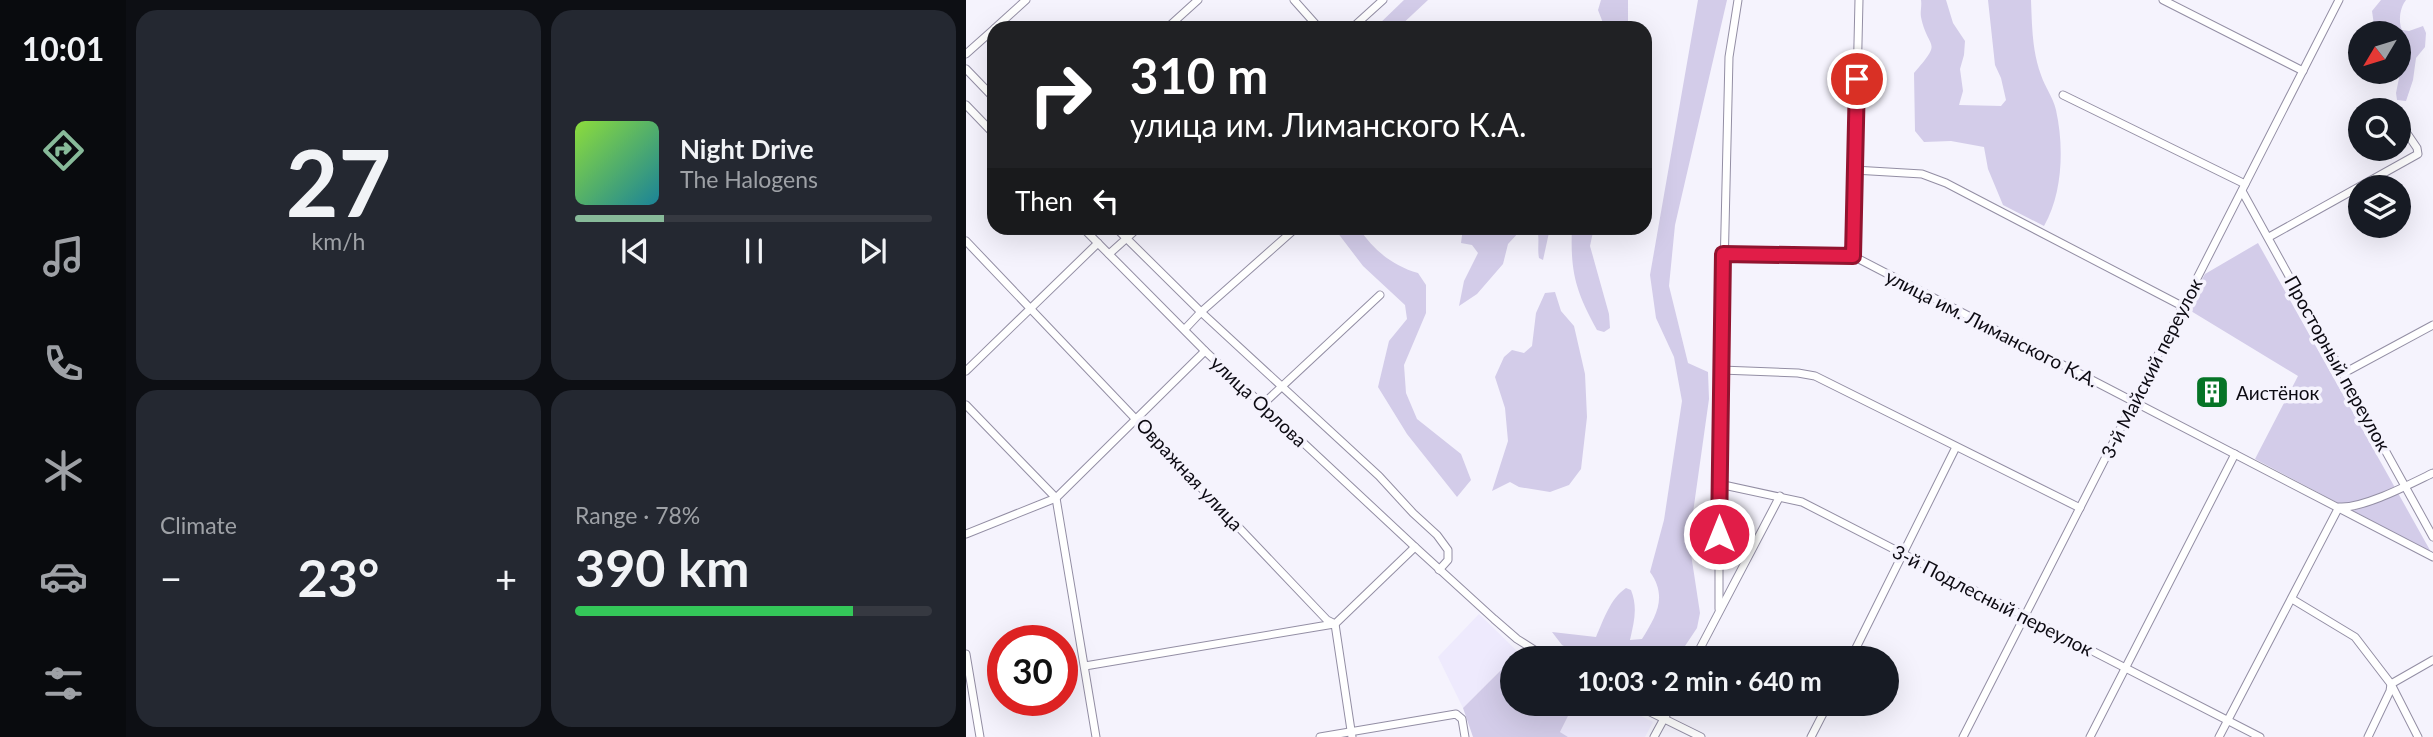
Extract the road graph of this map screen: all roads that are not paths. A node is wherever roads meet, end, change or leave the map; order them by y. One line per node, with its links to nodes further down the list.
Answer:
1 (1026, 0): 9 (street)
2 (1198, 0): 10 (street)
3 (1294, 0): 11 (street)
4 (1383, 0): 12 (street)
5 (1738, 0): 37 (street)
6 (1858, 0): 26 (street)
7 (2163, 0): 16 (street)
8 (2339, 0): 16 (street, 3-й Майский переулок)
9 (1004, 21)
10 (1175, 21)
11 (1313, 21)
12 (1360, 21)
13 (987, 36): 14 (street)
14 (966, 54)
15 (966, 69): 17 (street)
16 (2303, 71): 27 (street, 3-й Майский переулок)
17 (987, 91)
18 (2063, 95): 27 (street)
19 (966, 105): 20 (street)
20 (974, 113): 21 (street); 22 (street)
21 (966, 121)
22 (987, 127)
23 (2411, 139): 24 (street)
24 (2411, 158)
25 (2405, 161): 32 (street)
26 (1854, 170): 38 (street); 40 (street)
27 (2244, 187): 32 (street, Просторный переулок); 40 (street, 3-й Майский переулок)
28 (1090, 235): 35 (street, улица Орлова)
29 (1123, 235): 33 (street, улица Орлова)
30 (1130, 235): 33 (street)
31 (1288, 235): 42 (street)
32 (2269, 237): 48 (street, Просторный переулок)
33 (1126, 238): 36 (street); 42 (street, улица Орлова)
34 (966, 241): 41 (street, Овражная улица)
35 (1098, 243): 36 (street, улица Орлова); 41 (street)
36 (1109, 254): 44 (street, улица Орлова)
37 (1723, 254): 38 (street, улица им. Лиманского К.А.); 46 (street)
38 (1853, 256): 50 (street, улица им. Лиманского К.А.)
39 (1380, 295): 49 (street)
40 (2182, 306): 50 (street, 3-й Майский переулок)
41 (1031, 309): 47 (street); 53 (street, Овражная улица)
42 (1201, 312): 44 (street); 49 (street, улица Орлова)
43 (2433, 325): 48 (street)
44 (1185, 329): 45 (street, улица Орлова)
45 (1205, 351): 52 (street, улица Орлова); 53 (street)
46 (1721, 370): 54 (street); 57 (street)
47 (966, 371)
48 (2344, 373): 58 (street, Просторный переулок)
49 (1280, 386): 52 (street); 68 (street, улица Орлова)
50 (2135, 401): 55 (street, улица им. Лиманского К.А.); 62 (street, 3-й Майский переулок)
51 (966, 405): 60 (street)
52 (1262, 405): 65 (street, улица Орлова)
53 (1138, 419): 60 (street); 72 (street, Овражная улица)
54 (1956, 447): 62 (street); 66 (street)
55 (2235, 454): 61 (street, улица им. Лиманского К.А.); 79 (street)
56 (2433, 472): 58 (street)
57 (1718, 484): 59 (street, 3-й Подлесный переулок); 70 (street)
58 (2406, 487): 61 (street); 64 (street, Просторный переулок)
59 (1780, 496): 66 (street, 3-й Подлесный переулок); 70 (street)
60 (1056, 498): 63 (street); 78 (street)
61 (2339, 507): 67 (street, улица им. Лиманского К.А.); 69 (street)
62 (2080, 508): 71 (street, 3-й Майский переулок)
63 (966, 534)
64 (2433, 537)
65 (1415, 547): 68 (street, улица Орлова); 72 (street)
66 (1904, 555): 71 (street, 3-й Подлесный переулок); 75 (street)
67 (2433, 557)
68 (1439, 570): 73 (street, улица Орлова)
69 (2292, 599): 80 (street); 85 (street)
70 (1719, 610): 74 (street)
71 (2024, 617): 79 (street, 3-й Подлесный переулок); 94 (street, 3-й Майский переулок)
72 (1335, 624): 78 (street); 86 (street)
73 (1529, 646)
74 (1701, 646)
75 (1857, 646)
76 (966, 654): 87 (street)
77 (2433, 660): 80 (street)
78 (1085, 666): 88 (street)
79 (2126, 667): 85 (street, 3-й Подлесный переулок); 95 (street)
80 (2390, 684): 98 (street); 99 (street)
81 (1658, 716): 84 (street)
82 (1666, 716): 84 (street)
83 (1822, 716): 93 (street)
84 (1664, 719): 91 (street); 92 (street)
85 (2228, 721): 96 (street); 97 (street, 3-й Подлесный переулок)
86 (1352, 734): 89 (street); 90 (street)
87 (980, 737)
88 (1096, 737)
89 (1320, 737)
90 (1465, 737)
91 (1654, 737)
92 (1701, 737)
93 (1811, 737)
94 (1963, 737)
95 (2090, 737)
96 (2219, 737)
97 (2260, 737)
98 (2368, 737)
99 (2418, 737)

